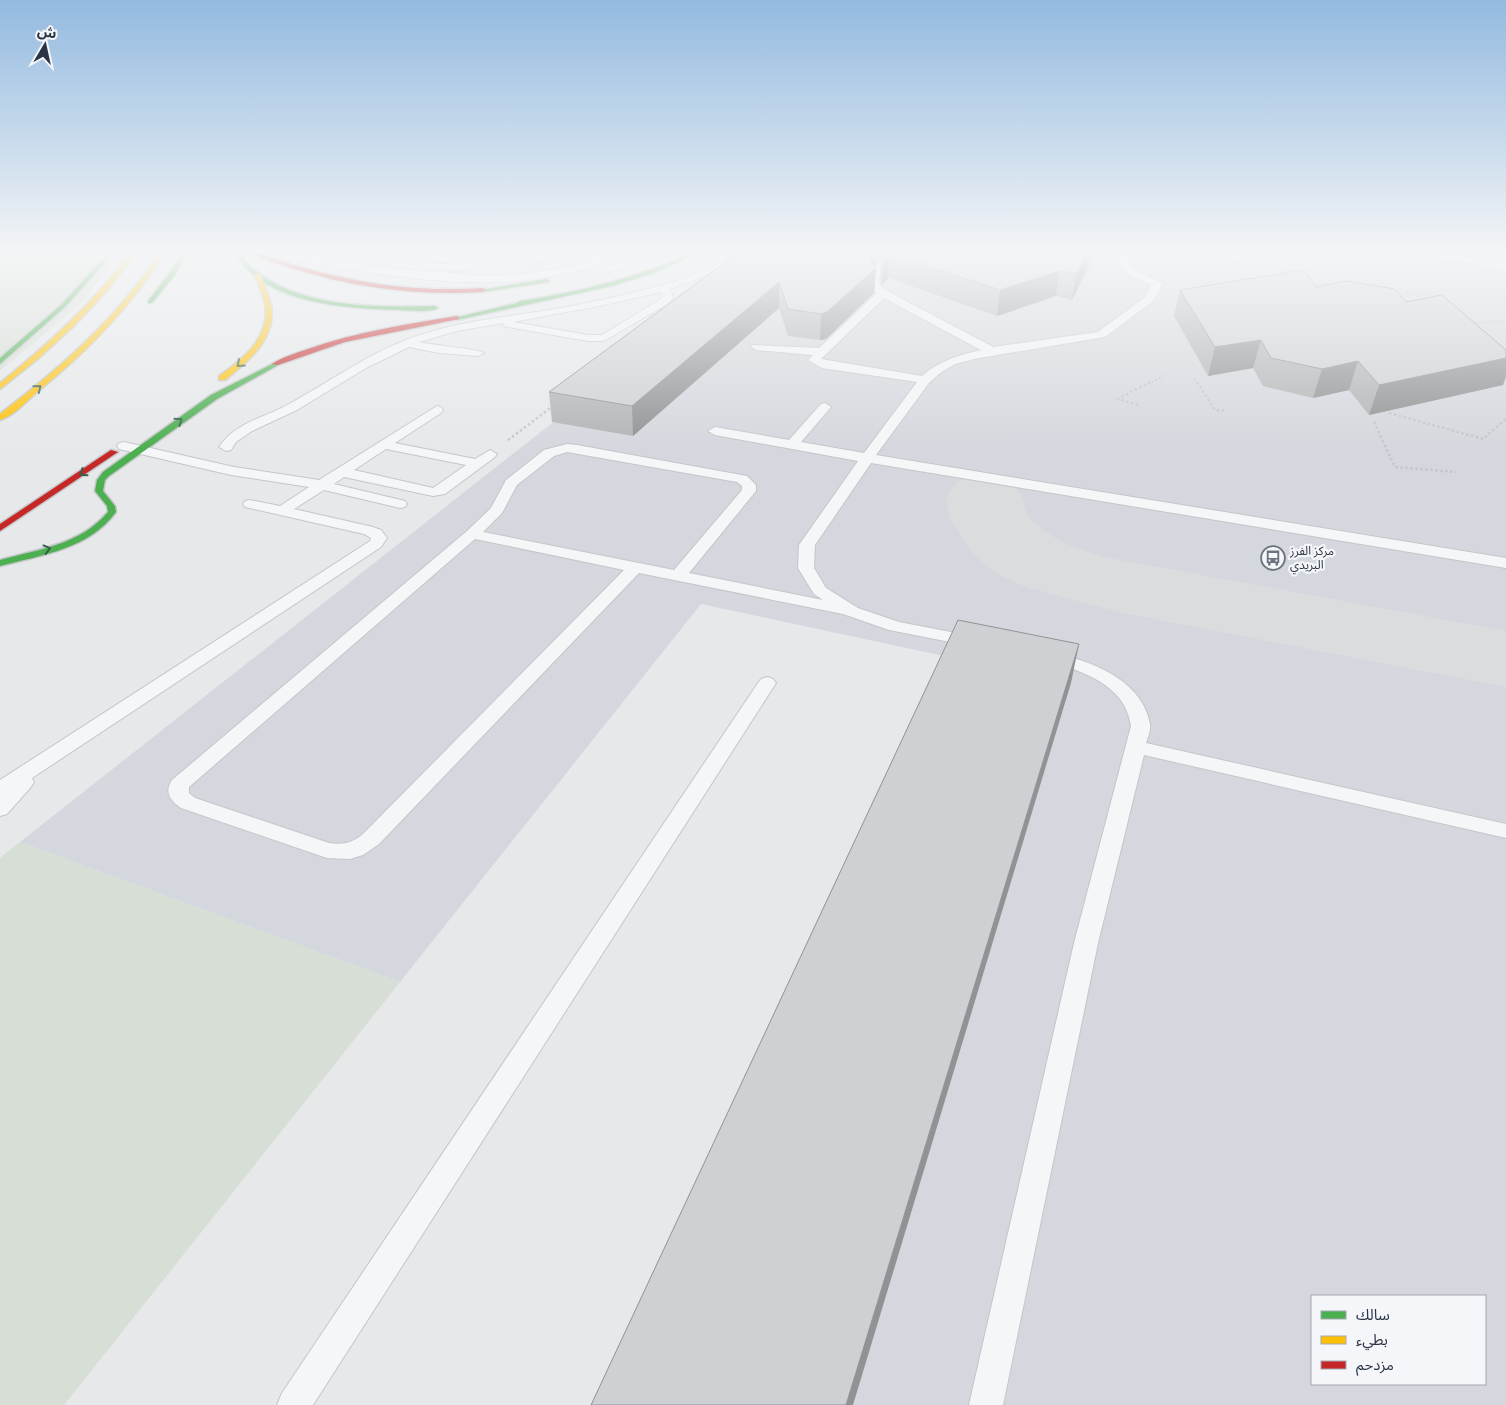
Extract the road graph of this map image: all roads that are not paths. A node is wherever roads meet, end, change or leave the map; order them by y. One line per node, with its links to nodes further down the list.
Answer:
1 (50, 319): 20 (main road)
2 (77, 319): 23 (main road)
3 (113, 319): 21 (main road)
4 (270, 319): 27 (main road, one-way to 27)
5 (449, 319): 29 (main road, one-way to 5)
6 (511, 319): 11 (lane)
7 (637, 319): 13 (lane)
8 (857, 319): 18 (lane)
9 (931, 319): 17 (lane)
10 (1123, 319): 17 (lane)
11 (502, 320): 12 (lane); 13 (lane)
12 (481, 324): 13 (lane); 15 (lane)
13 (544, 332)
14 (109, 340): 21 (main road)
15 (406, 343): 19 (lane); 35 (lane)
16 (757, 347): 18 (lane)
17 (991, 351): 22 (lane)
18 (822, 352): 22 (lane)
19 (478, 353)
20 (0, 362)
21 (56, 373): 26 (main road, one-way to 21)
22 (925, 380): 34 (lane)
23 (0, 387)
24 (826, 407): 30 (lane)
25 (437, 410): 31 (lane)
26 (0, 418)
27 (155, 424)
28 (715, 431): 30 (lane)
29 (139, 442): 32 (lane); 35 (lane); 44 (main road, one-way to 29)
30 (792, 444): 34 (lane)
31 (384, 445): 36 (lane); 37 (lane)
32 (124, 446): 42 (main road, one-way to 42)
33 (490, 454): 36 (lane)
34 (867, 458): 45 (lane); 48 (lane)
35 (200, 462): 38 (lane)
36 (477, 463): 37 (lane)
37 (342, 472): 38 (lane)
38 (322, 485): 40 (lane); 41 (lane)
39 (250, 504): 41 (lane)
40 (400, 504)
41 (282, 511): 53 (lane)
42 (0, 528)
43 (472, 534): 46 (lane); 46 (lane); 47 (lane)
44 (0, 563)
45 (1506, 563)
46 (636, 567): 47 (lane)
47 (678, 576): 48 (lane)
48 (852, 612): 49 (lane)
49 (993, 646)
50 (1032, 654): 52 (lane)
51 (767, 683): 57 (lane)
52 (1136, 747): 56 (lane); 58 (lane)
53 (40, 763): 54 (lane); 55 (lane)
54 (0, 790)
55 (0, 809)
56 (1506, 831)
57 (294, 1405)
58 (986, 1405)

